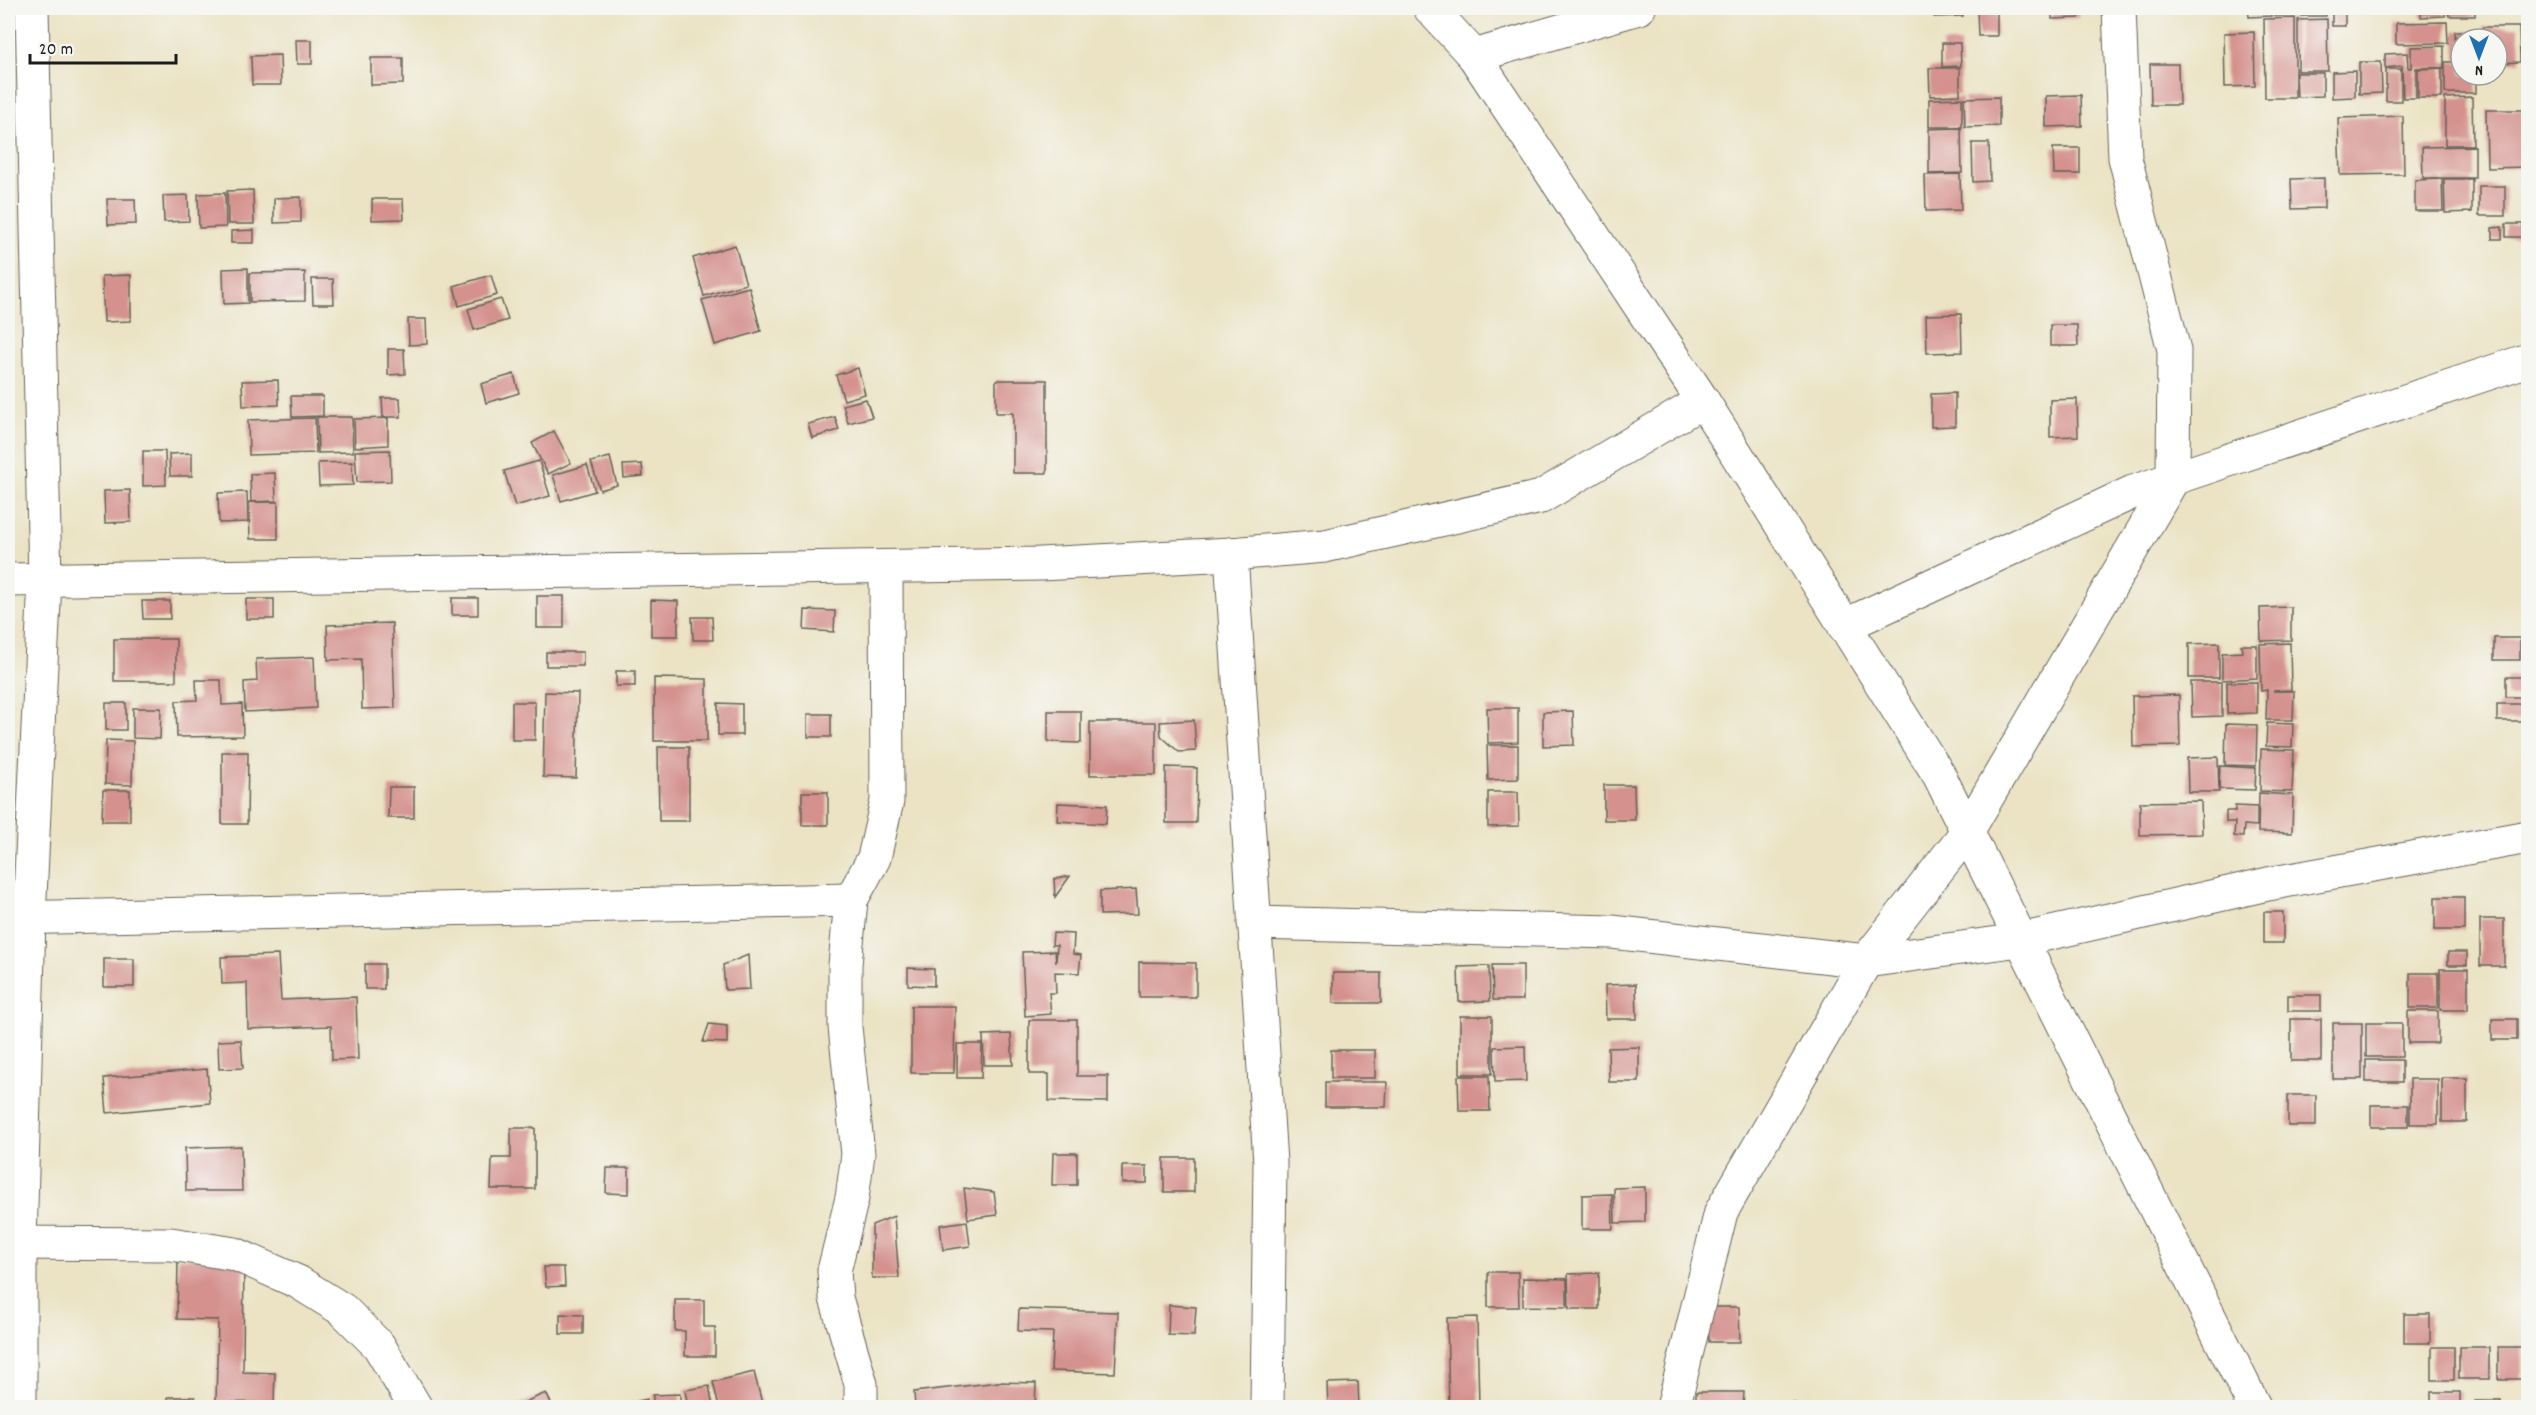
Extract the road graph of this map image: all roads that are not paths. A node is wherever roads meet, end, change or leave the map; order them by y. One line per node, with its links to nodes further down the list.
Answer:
1 (32, 8): 12 (street)
2 (1430, 8): 5 (street)
3 (1639, 8): 5 (street)
4 (2119, 8): 8 (street)
5 (1474, 56): 7 (street)
6 (2529, 360): 8 (street)
7 (1703, 400): 9 (street); 13 (street)
8 (2173, 479): 13 (street); 14 (street)
9 (1231, 554): 10 (street); 18 (street)
10 (886, 567): 12 (street); 16 (street)
11 (8, 580): 12 (street)
12 (45, 580): 17 (street)
13 (1844, 626): 14 (street)
14 (1966, 832): 19 (street); 20 (street)
15 (2529, 837): 19 (street)
16 (851, 900): 17 (street); 24 (street)
17 (18, 918): 21 (street)
18 (1254, 923): 20 (street); 25 (street)
19 (2020, 940): 20 (street); 27 (street)
20 (1866, 961): 26 (street)
21 (14, 1243): 22 (street); 23 (street)
22 (20, 1407)
23 (416, 1407)
24 (861, 1407)
25 (1267, 1407)
26 (1673, 1407)
27 (2255, 1407)

